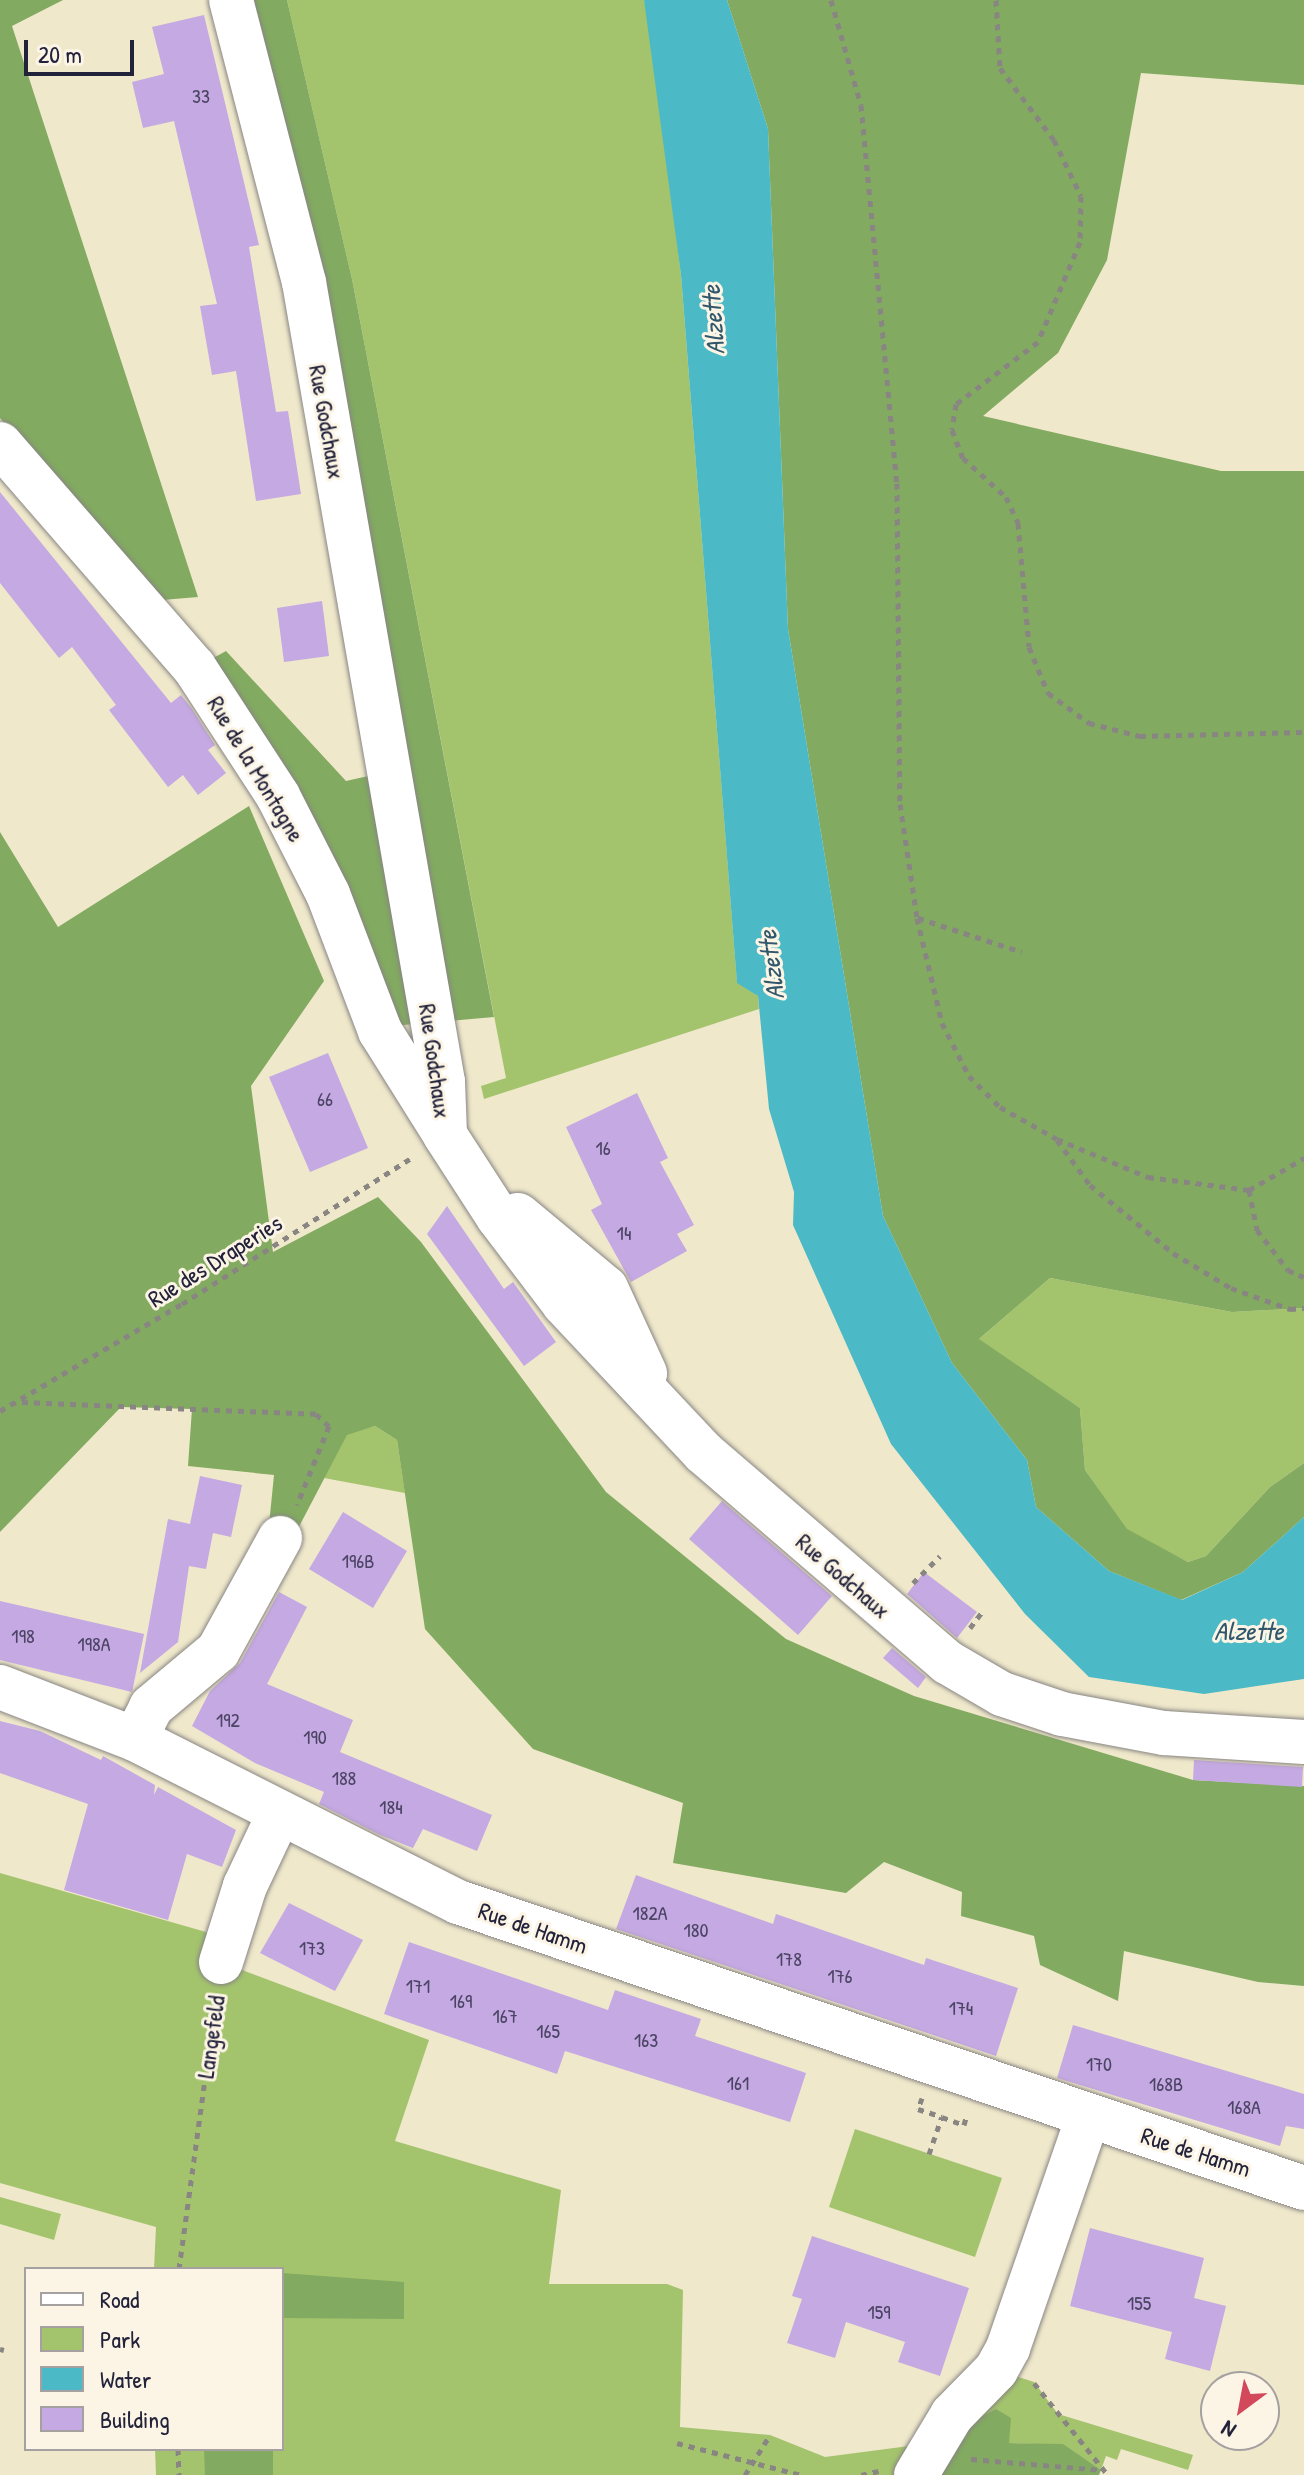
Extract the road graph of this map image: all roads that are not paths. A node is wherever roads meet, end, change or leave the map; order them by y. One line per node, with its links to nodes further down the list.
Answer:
1 (231, 0): 3 (street, Rue Godchaux)
2 (0, 444): 3 (street, Rue de la Montagne)
3 (445, 1135): 7 (street, Rue Godchaux)
4 (280, 1538): 6 (street)
5 (0, 1687): 6 (street, Rue de Hamm)
6 (135, 1739): 8 (street, Rue de Hamm)
7 (1304, 1742)
8 (279, 1814): 9 (street, Langefeld); 10 (street, Rue de Hamm)
9 (221, 1962)
10 (1088, 2117): 11 (street, Rue de Hamm); 12 (street)
11 (1304, 2188)
12 (924, 2459)

